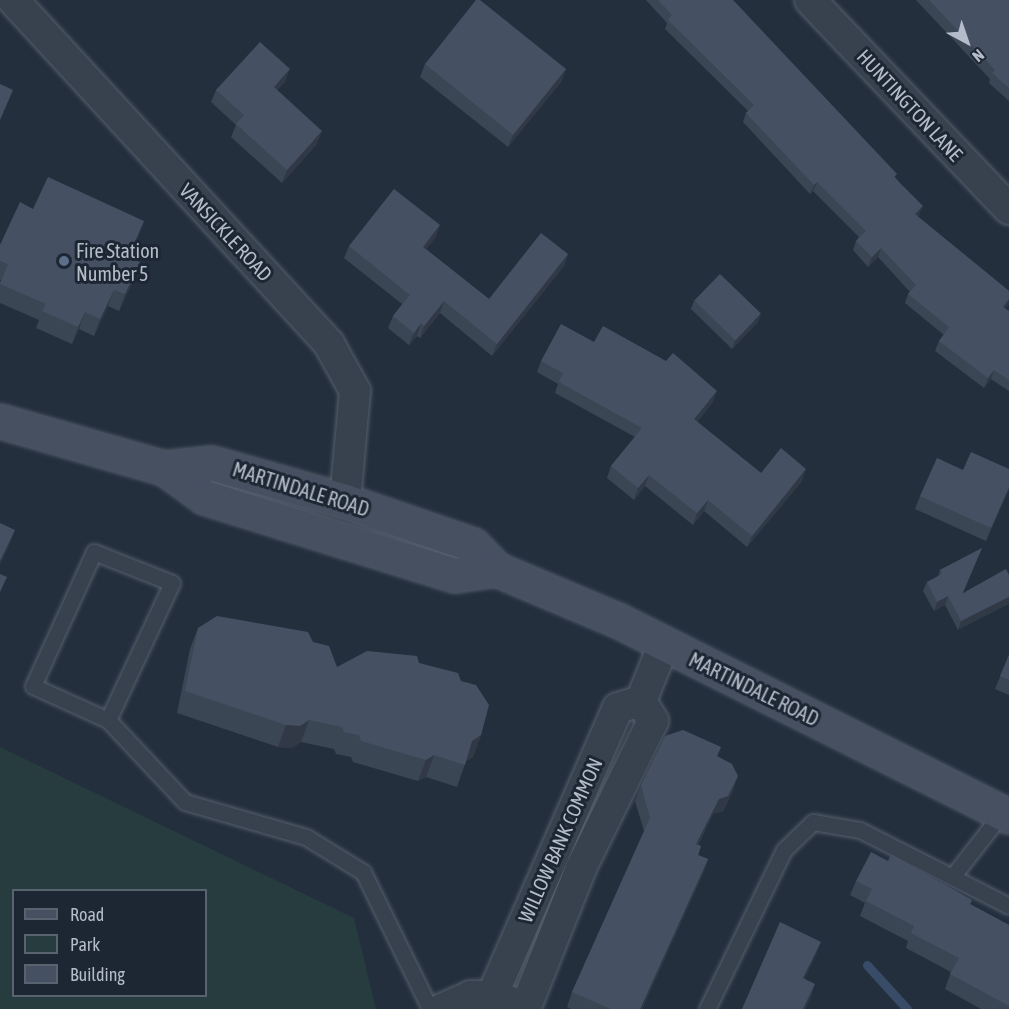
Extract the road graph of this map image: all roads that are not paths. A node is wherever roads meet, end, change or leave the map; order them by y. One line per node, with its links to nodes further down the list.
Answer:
1 (13, 0): 6 (street, VANSICKLE ROAD)
2 (810, 0): 3 (street, HUNTINGTON LANE)
3 (1009, 209)
4 (0, 421): 5 (main road, MARTINDALE ROAD)
5 (164, 468): 6 (main road, MARTINDALE ROAD); 7 (main road, MARTINDALE ROAD)
6 (345, 501): 7 (main road, MARTINDALE ROAD)
7 (496, 568): 8 (main road, MARTINDALE ROAD)
8 (664, 644): 9 (street); 11 (main road, MARTINDALE ROAD)
9 (642, 701): 14 (street, WILLOW BANK COMMON); 17 (street, WILLOW BANK COMMON)
10 (108, 720): 10 (lane); 15 (lane)
11 (1006, 815): 12 (lane)
12 (952, 877): 13 (lane); 18 (lane)
13 (1009, 906)
14 (492, 996): 16 (street); 17 (street)
15 (430, 1009)
16 (442, 1009)
17 (525, 1009)
18 (707, 1009)

